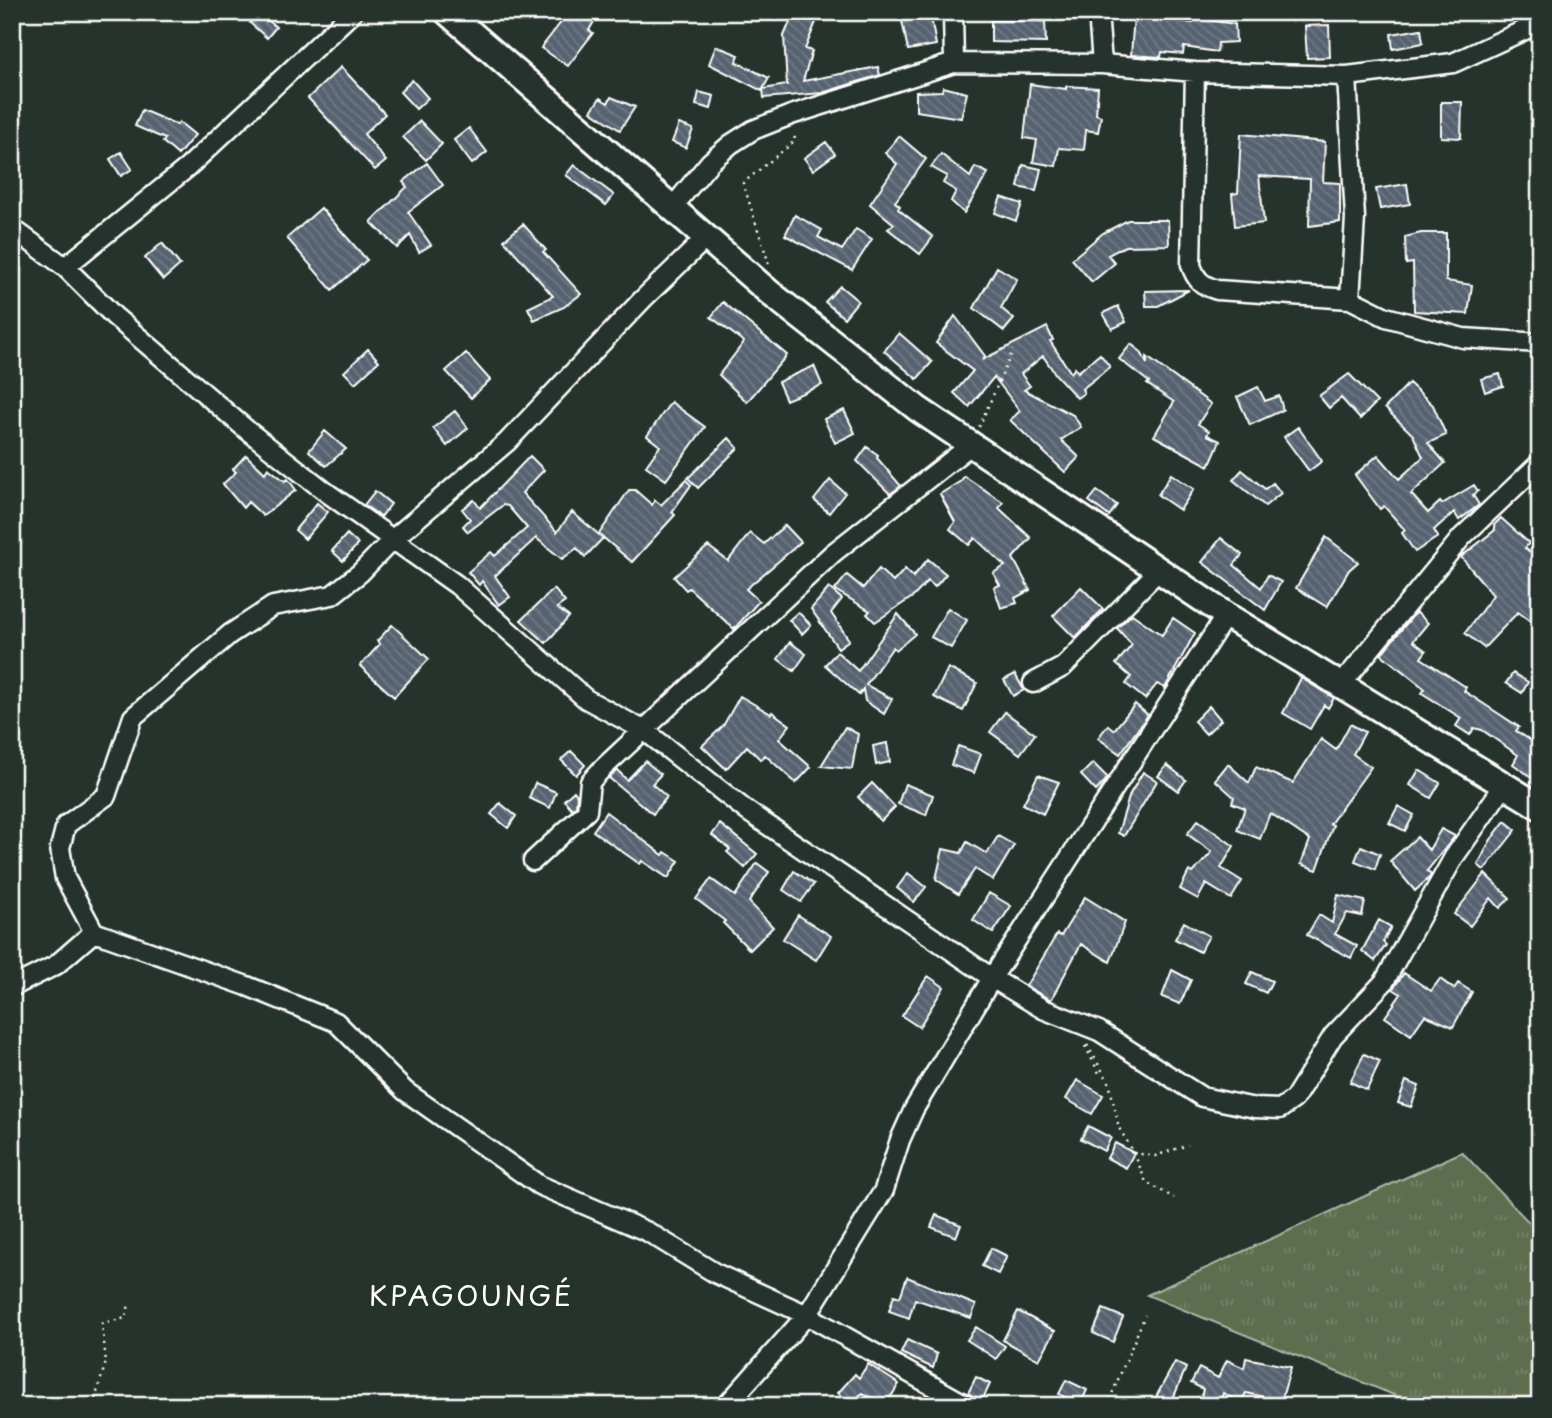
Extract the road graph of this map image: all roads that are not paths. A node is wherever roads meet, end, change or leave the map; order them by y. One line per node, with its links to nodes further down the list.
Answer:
1 (353, 12): 13 (street)
2 (447, 12): 10 (street)
3 (953, 12): 6 (street)
4 (1098, 12): 7 (street)
5 (1540, 23): 9 (street)
6 (954, 63): 7 (street); 10 (street)
7 (1102, 64): 8 (street)
8 (1195, 72): 9 (street); 14 (street)
9 (1347, 76): 14 (street)
10 (672, 208): 12 (street)
11 (12, 228): 13 (street)
12 (706, 237): 16 (street); 18 (street)
13 (65, 267): 18 (street)
14 (1350, 299): 15 (street)
15 (1540, 343)
16 (971, 445): 19 (street); 23 (street)
17 (1540, 463): 22 (street)
18 (393, 539): 23 (street); 27 (street)
19 (1158, 571): 20 (street); 21 (street)
20 (1226, 615): 22 (street); 28 (street)
21 (1033, 683)
22 (1341, 685): 24 (street)
23 (645, 731): 26 (street); 28 (street)
24 (1505, 785): 25 (street); 28 (street)
25 (1540, 807)
26 (533, 861)
27 (94, 932): 29 (street); 30 (street)
28 (992, 978): 30 (street)
29 (12, 987)
30 (807, 1315): 31 (street); 32 (street)
31 (726, 1406)
32 (968, 1406)

